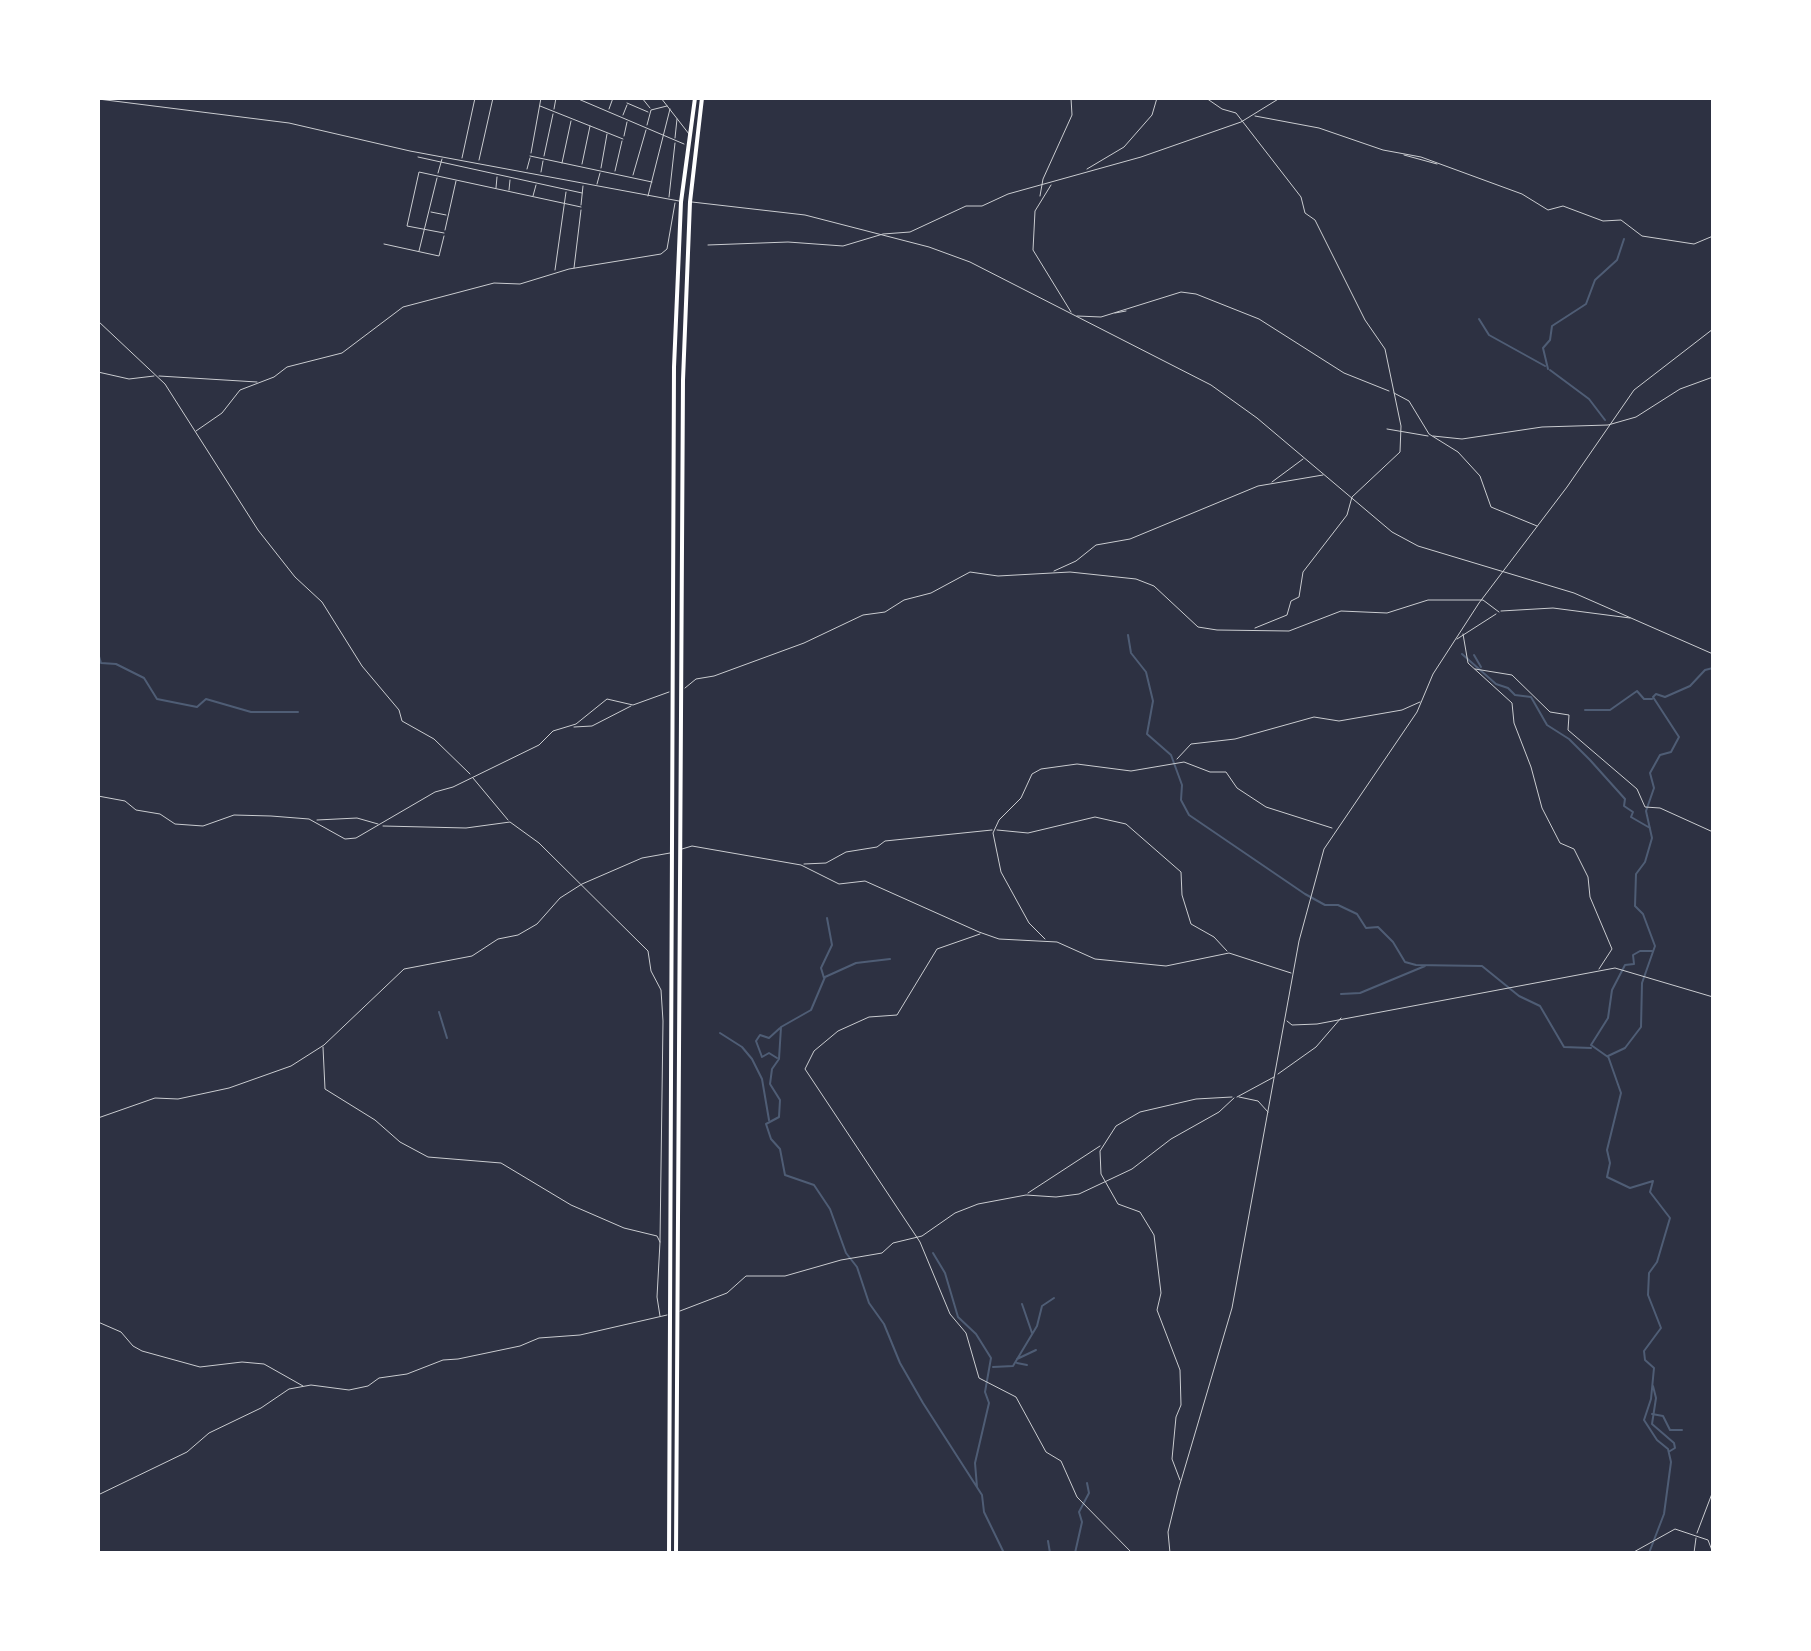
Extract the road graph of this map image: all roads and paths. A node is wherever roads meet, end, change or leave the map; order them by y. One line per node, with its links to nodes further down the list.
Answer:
1 (475, 98): 44 (street)
2 (493, 98): 46 (street)
3 (541, 98): 20 (street)
4 (556, 98): 23 (street)
5 (576, 98): 19 (street)
6 (591, 98): 19 (street)
7 (613, 98): 24 (street)
8 (629, 98): 18 (street)
9 (642, 98): 25 (street)
10 (661, 98): 21 (street)
11 (695, 98): 36 (highway)
12 (702, 98): 74 (highway)
13 (1071, 98): 63 (street)
14 (1157, 98): 49 (street)
15 (1206, 98): 31 (street)
16 (1280, 98): 26 (street)
17 (98, 99): 42 (street)
18 (627, 103): 25 (street); 27 (street)
19 (589, 104): 24 (street)
20 (540, 106): 23 (street); 40 (street)
21 (667, 106): 22 (street); 25 (street)
22 (670, 109): 29 (street); 35 (street)
23 (554, 111): 28 (street); 43 (street)
24 (608, 111): 27 (street)
25 (651, 112): 33 (street)
26 (1252, 116): 31 (street); 82 (street)
27 (623, 118): 30 (street)
28 (572, 119): 32 (street); 47 (street)
29 (677, 119): 36 (street); 38 (street)
30 (628, 120): 33 (street); 37 (street)
31 (1241, 122): 49 (street); 95 (street)
32 (590, 126): 34 (street); 48 (street)
33 (646, 128): 35 (street); 57 (street)
34 (608, 133): 37 (street); 51 (street)
35 (662, 134): 38 (street); 59 (street)
36 (689, 135): 39 (highway)
37 (623, 139): 54 (street)
38 (675, 140): 39 (street); 72 (street)
39 (688, 145): 73 (highway)
40 (530, 156): 43 (street); 50 (street)
41 (418, 157): 45 (street)
42 (442, 157): 44 (street); 45 (street)
43 (544, 159): 47 (street); 53 (street)
44 (462, 160): 46 (street)
45 (441, 162): 52 (street); 55 (street)
46 (479, 163): 50 (street)
47 (562, 163): 48 (street)
48 (581, 167): 51 (street)
49 (1085, 170): 62 (street)
50 (527, 171): 53 (street)
51 (600, 171): 54 (street); 64 (street)
52 (498, 174): 56 (street); 65 (street)
53 (541, 174): 61 (street)
54 (614, 174): 57 (street)
55 (438, 176): 58 (street); 77 (street); 79 (street)
56 (510, 177): 60 (street); 67 (street)
57 (633, 178): 59 (street)
58 (456, 180): 65 (street); 78 (street)
59 (652, 182): 70 (street)
60 (536, 183): 66 (street); 69 (street)
61 (583, 183): 64 (street); 68 (street)
62 (1052, 183): 63 (street); 71 (street)
63 (1042, 185): 71 (street); 81 (street)
64 (597, 186): 70 (street)
65 (496, 188): 67 (street)
66 (566, 189): 68 (street); 75 (street)
67 (508, 191): 69 (street)
68 (582, 193): 76 (street)
69 (533, 197): 75 (street)
70 (648, 197): 72 (street)
71 (1040, 198): 88 (street)
72 (668, 200): 73 (street)
73 (679, 201): 74 (street); 86 (street); 117 (highway)
74 (690, 202): 81 (street); 116 (highway)
75 (564, 203): 76 (street); 87 (street)
76 (581, 207): 86 (street)
77 (429, 211): 78 (street); 79 (street)
78 (448, 216): 80 (street)
79 (424, 229): 80 (street); 85 (street)
80 (444, 233): 85 (street)
81 (883, 234): 84 (street); 88 (street)
82 (1713, 236)
83 (384, 244): 85 (street)
84 (708, 245)
85 (419, 251)
86 (574, 268): 87 (street)
87 (555, 272): 94 (street)
88 (1074, 316): 95 (street); 101 (street)
89 (98, 321): 92 (street)
90 (1713, 329): 96 (street)
91 (98, 372): 92 (street)
92 (156, 376): 94 (street); 99 (street)
93 (1713, 377): 96 (street)
94 (260, 382): 99 (street)
95 (1392, 392): 98 (street); 100 (street)
96 (1608, 425): 100 (street); 105 (street)
97 (1387, 429): 98 (street)
98 (1401, 432): 100 (street); 104 (street)
99 (195, 433): 122 (street)
100 (1432, 436): 105 (street)
101 (1306, 459): 102 (street); 103 (street)
102 (1326, 475): 103 (street); 104 (street)
103 (1269, 483): 107 (street)
104 (1352, 497): 106 (street); 111 (street)
105 (1537, 526): 106 (street)
106 (1503, 571): 108 (street); 110 (street)
107 (1050, 573): 111 (street); 116 (street)
108 (1481, 600): 109 (street); 111 (street); 113 (street)
109 (1499, 612): 110 (street); 112 (street)
110 (1633, 618): 114 (street)
111 (1252, 629)
112 (1463, 634): 113 (street); 115 (street)
113 (1454, 640): 118 (street)
114 (1713, 654)
115 (1474, 668): 129 (street); 137 (street)
116 (682, 689): 117 (street); 130 (highway)
117 (674, 690): 119 (street); 131 (highway)
118 (1422, 701): 121 (street); 127 (street)
119 (633, 705): 120 (street); 120 (street)
120 (571, 727): 122 (street)
121 (1176, 762): 127 (street); 128 (street)
122 (471, 776): 125 (street); 126 (street)
123 (98, 796): 124 (street)
124 (315, 821): 126 (street); 126 (street)
125 (510, 822): 126 (street); 133 (street)
126 (379, 825)
127 (1334, 829): 138 (street)
128 (995, 830): 132 (street); 135 (street); 136 (street)
129 (1713, 832)
130 (680, 851): 131 (street); 132 (street); 152 (highway)
131 (673, 852): 133 (street); 153 (highway)
132 (801, 865): 134 (street)
133 (580, 885): 142 (street); 151 (street)
134 (983, 934): 135 (street); 150 (street)
135 (1048, 941): 136 (street)
136 (1229, 953): 138 (street)
137 (1598, 971): 139 (street); 141 (street)
138 (1293, 974): 140 (street)
139 (1713, 997)
140 (1285, 1018): 141 (street); 143 (street)
141 (1341, 1018): 143 (street)
142 (324, 1045): 146 (street); 151 (street)
143 (1276, 1076): 144 (street); 145 (street)
144 (1235, 1098): 145 (street); 147 (street); 148 (street)
145 (1268, 1112): 157 (street)
146 (98, 1118)
147 (1103, 1145): 148 (street); 149 (street)
148 (1105, 1181): 149 (street); 157 (street)
149 (1026, 1195): 150 (street)
150 (917, 1238): 152 (street); 163 (street)
151 (660, 1242): 154 (street)
152 (677, 1311): 153 (street); 162 (highway)
153 (670, 1313): 154 (street); 161 (highway)
154 (662, 1317): 156 (street)
155 (98, 1322): 156 (street)
156 (304, 1386): 159 (street)
157 (1181, 1482): 164 (street)
158 (1713, 1491): 160 (street)
159 (98, 1495)
160 (1696, 1536): 165 (street); 166 (street); 167 (street)
161 (669, 1553)
162 (676, 1553)
163 (1132, 1553)
164 (1170, 1553)
165 (1632, 1553)
166 (1694, 1553)
167 (1713, 1553)

